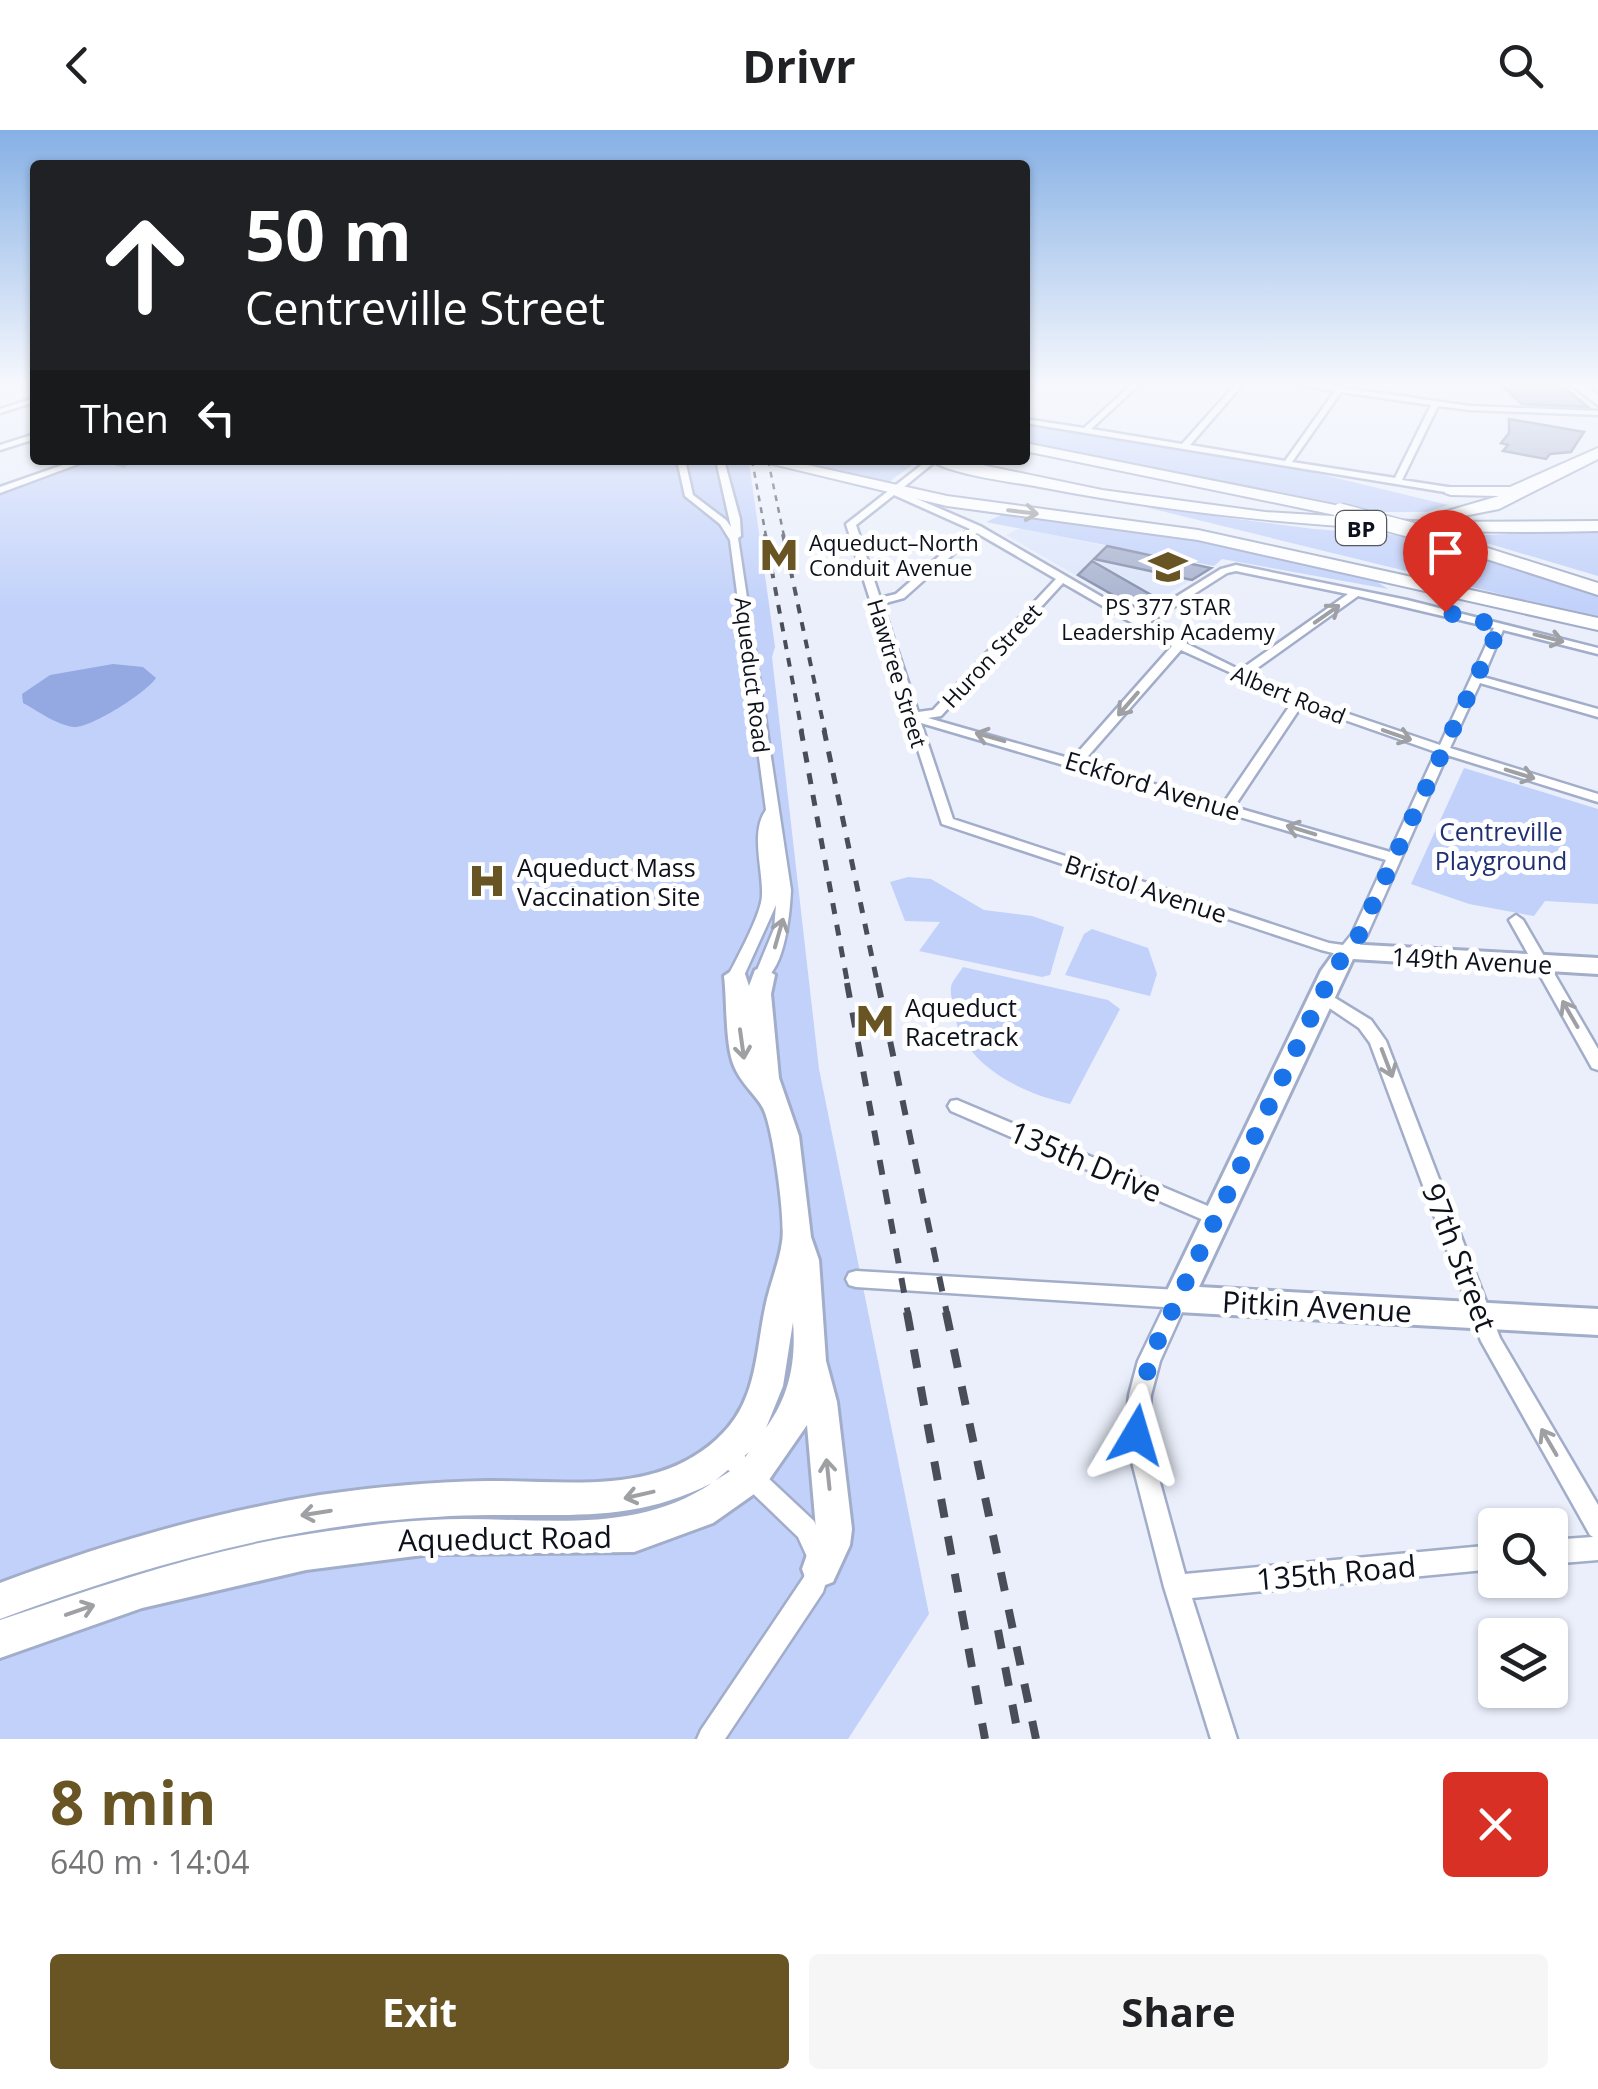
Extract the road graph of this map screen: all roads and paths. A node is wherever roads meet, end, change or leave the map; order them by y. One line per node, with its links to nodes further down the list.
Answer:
1 (1083, 459): 27 (highway, bridge)
2 (1260, 459): 6 (street)
3 (1291, 459): 6 (street)
4 (1408, 459): 16 (street)
5 (1589, 459): 17 (highway)
6 (1288, 464): 16 (street)
7 (71, 465): 18 (street)
8 (682, 465): 23 (street)
9 (721, 465): 15 (street, Aqueduct Road)
10 (785, 465): 20 (highway)
11 (928, 465): 20 (street)
12 (953, 465): 14 (highway, BP)
13 (990, 465): 21 (highway, BP)
14 (992, 473): 25 (highway, BP); 35 (highway)
15 (722, 476): 23 (street); 28 (street, Aqueduct Road)
16 (1397, 482): 19 (street)
17 (1531, 486): 19 (highway); 22 (highway)
18 (0, 490)
19 (1451, 490): 22 (highway)
20 (892, 491): 26 (street, Albert Road); 33 (street, Hawtree Street); 35 (highway, one-way to 35)
21 (1127, 493): 22 (highway); 24 (highway, BP)
22 (1493, 506)
23 (705, 509): 28 (street)
24 (1598, 518)
25 (1598, 526)
26 (977, 528): 29 (street, Albert Road); 33 (street)
27 (1452, 539): 30 (highway); 31 (highway)
28 (735, 540): 48 (street, Aqueduct Road)
29 (1064, 578): 34 (street, Albert Road); 43 (street, Huron Street)
30 (1598, 580)
31 (1598, 589)
32 (1356, 593): 34 (street); 36 (street); 39 (street, one-way to 32)
33 (876, 602): 43 (street, Hawtree Street)
34 (1141, 624): 37 (street, Albert Road)
35 (1598, 625)
36 (1500, 626): 38 (street, one-way to 38); 40 (street)
37 (1179, 646): 39 (street, Albert Road); 45 (street, one-way to 45)
38 (1598, 650)
39 (1240, 675): 41 (street, Albert Road)
40 (1475, 678): 42 (street); 44 (street)
41 (1299, 701): 44 (street, Albert Road, one-way to 44); 47 (street)
42 (1598, 714)
43 (910, 716): 45 (street, Eckford Avenue, one-way to 43); 49 (street, Hawtree Street)
44 (1442, 750): 46 (street, Albert Road, one-way to 46); 50 (street)
45 (1076, 762): 47 (street, Eckford Avenue)
46 (1598, 798)
47 (1227, 807): 50 (street, Eckford Avenue, one-way to 47)
48 (770, 809): 55 (street, Aqueduct Road, one-way to 48); 56 (street, Aqueduct Road)
49 (946, 821): 52 (street, Bristol Avenue)
50 (1394, 858): 52 (street)
51 (1516, 920): 53 (street)
52 (1347, 952): 53 (street, 149th Avenue); 57 (street)
53 (1541, 964): 54 (street, 149th Avenue); 58 (street, one-way to 53)
54 (1598, 966)
55 (764, 975): 59 (street, Aqueduct Road)
56 (736, 976): 59 (street, Aqueduct Road, one-way to 59)
57 (1322, 995): 61 (street); 65 (street, 97th Street, one-way to 65)
58 (1598, 1064)
59 (773, 1103): 62 (street, Aqueduct Road)
60 (957, 1106): 61 (street, 135th Drive)
61 (1215, 1217): 64 (street)
62 (797, 1237): 67 (street, Aqueduct Road); 68 (street, Aqueduct Road)
63 (856, 1279): 64 (street, Pitkin Avenue)
64 (1178, 1299): 65 (street, Pitkin Avenue); 74 (street)
65 (1482, 1315): 66 (street, Pitkin Avenue); 69 (street, 97th Street, one-way to 65)
66 (1598, 1322)
67 (811, 1357): 68 (street, Aqueduct Road); 73 (street, one-way to 67)
68 (739, 1464): 73 (street); 75 (street, Aqueduct Road, one-way to 75); 76 (street, Aqueduct Road, one-way to 68)
69 (1598, 1527)
70 (1598, 1548): 71 (street)
71 (1568, 1550)
72 (1478, 1559): 74 (street, 135th Road)
73 (820, 1569): 77 (street)
74 (1176, 1586): 78 (street)
75 (0, 1601)
76 (0, 1639)
77 (710, 1739)
78 (1224, 1739)

